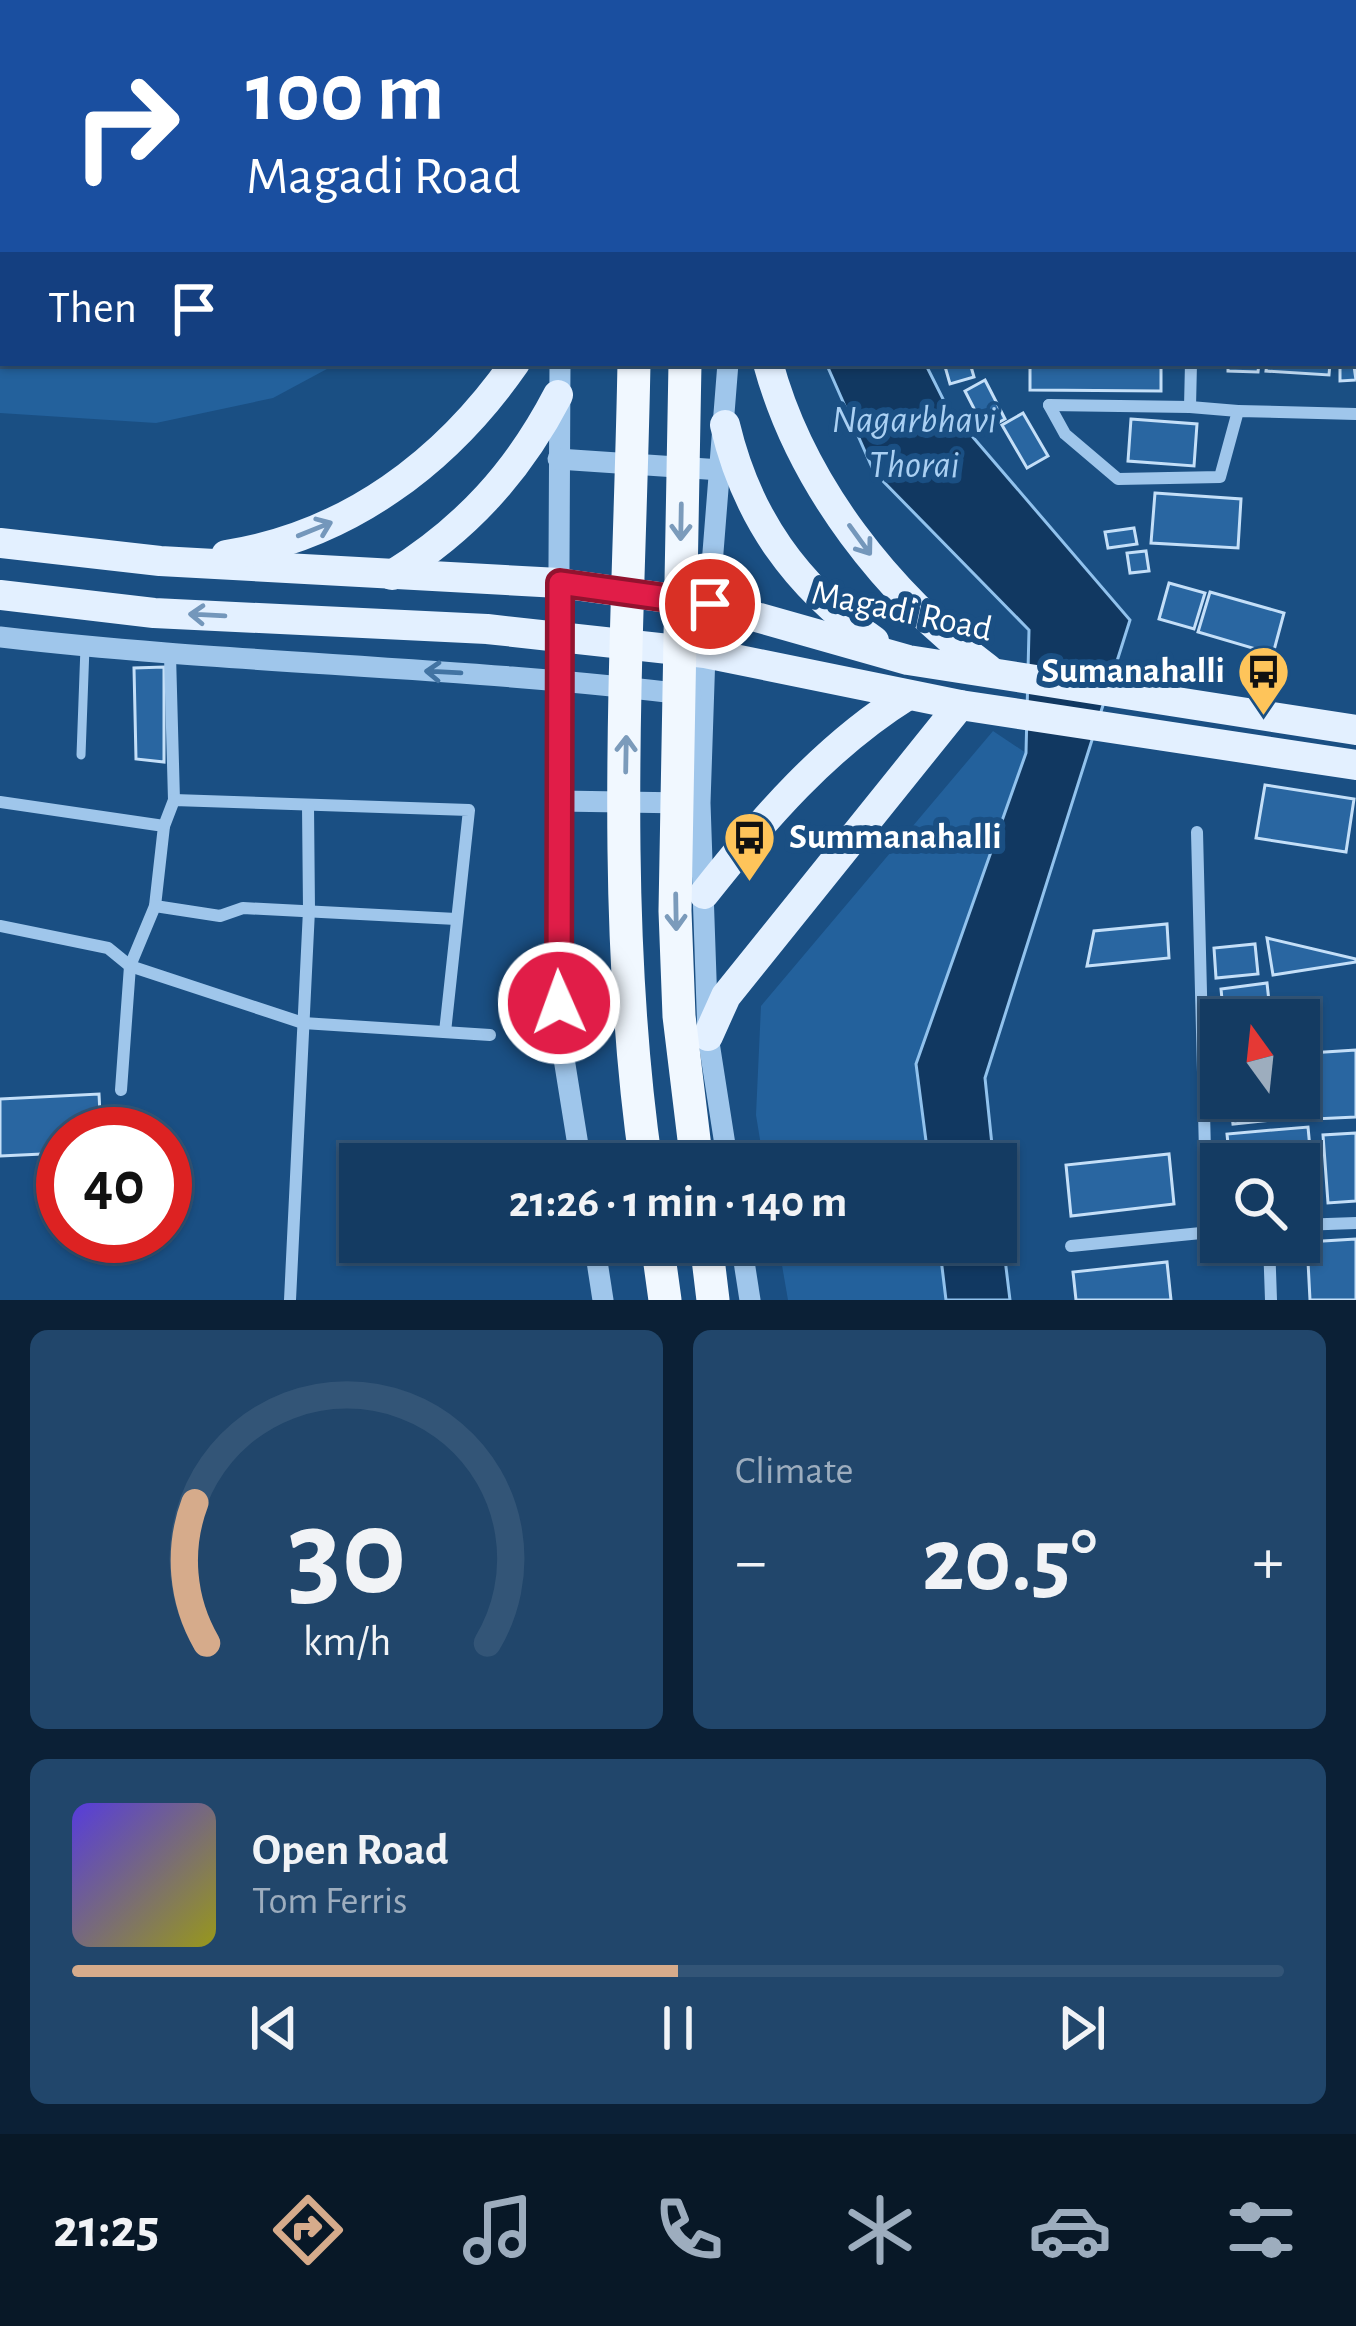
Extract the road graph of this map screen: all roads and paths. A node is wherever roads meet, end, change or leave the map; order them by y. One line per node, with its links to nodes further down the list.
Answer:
1 (513, 366): 16 (main road, one-way to 1)
2 (560, 366): 8 (street)
3 (634, 366): 54 (highway, one-way to 3, bridge)
4 (685, 366): 55 (highway, one-way to 55, bridge)
5 (728, 366): 12 (street)
6 (769, 366): 27 (main road, one-way to 27)
7 (1191, 366): 9 (street)
8 (558, 395): 13 (street); 17 (main road)
9 (1190, 407): 10 (street); 10 (street)
10 (1238, 411): 11 (street)
11 (1356, 414)
12 (725, 425): 14 (street); 26 (main road)
13 (558, 459): 14 (street); 18 (street)
14 (721, 470): 20 (street)
15 (0, 544): 16 (main road, Magadi Road)
16 (160, 562): 17 (main road, Magadi Road)
17 (392, 575): 18 (main road, Magadi Road)
18 (560, 583): 20 (main road, Magadi Road); 21 (street)
19 (0, 595): 21 (main road, one-way to 19)
20 (710, 604): 24 (street); 26 (main road, Magadi Road)
21 (561, 635): 24 (main road); 28 (street)
22 (0, 637): 23 (street)
23 (85, 647): 25 (street); 33 (lane)
24 (705, 653): 29 (main road); 30 (street)
25 (170, 656): 28 (street, one-way to 25); 35 (street)
26 (908, 659): 27 (main road, Magadi Road)
27 (1001, 672): 32 (main road, Magadi Road)
28 (560, 678): 30 (street); 36 (street)
29 (908, 695): 31 (main road); 42 (main road)
30 (704, 696): 38 (street)
31 (960, 705): 34 (main road); 51 (main road)
32 (1356, 730)
33 (81, 754)
34 (1356, 765)
35 (174, 800): 39 (street); 40 (street)
36 (559, 801): 38 (street); 53 (street)
37 (0, 802): 40 (street)
38 (700, 803): 42 (street)
39 (308, 806): 44 (street); 45 (street)
40 (164, 826): 43 (street)
41 (1197, 832): 57 (street)
42 (704, 895): 51 (street)
43 (155, 906): 44 (street); 47 (street)
44 (308, 910): 45 (street); 48 (street)
45 (456, 919): 49 (street)
46 (0, 926): 47 (street)
47 (130, 966): 48 (street); 52 (street)
48 (302, 1023): 49 (street); 67 (street)
49 (445, 1032): 50 (street)
50 (490, 1035)
51 (708, 1036): 56 (street)
52 (121, 1090)
53 (578, 1143)
54 (643, 1143)
55 (695, 1143)
56 (725, 1143)
57 (1210, 1143)
58 (1356, 1223): 59 (street)
59 (1320, 1224)
60 (1200, 1233): 61 (street)
61 (1071, 1246)
62 (597, 1263): 68 (street)
63 (660, 1263): 69 (highway)
64 (709, 1263): 70 (highway)
65 (744, 1263): 71 (street)
66 (1270, 1263): 72 (street)
67 (290, 1300)
68 (603, 1300)
69 (665, 1300)
70 (713, 1300)
71 (750, 1300)
72 (1271, 1300)

